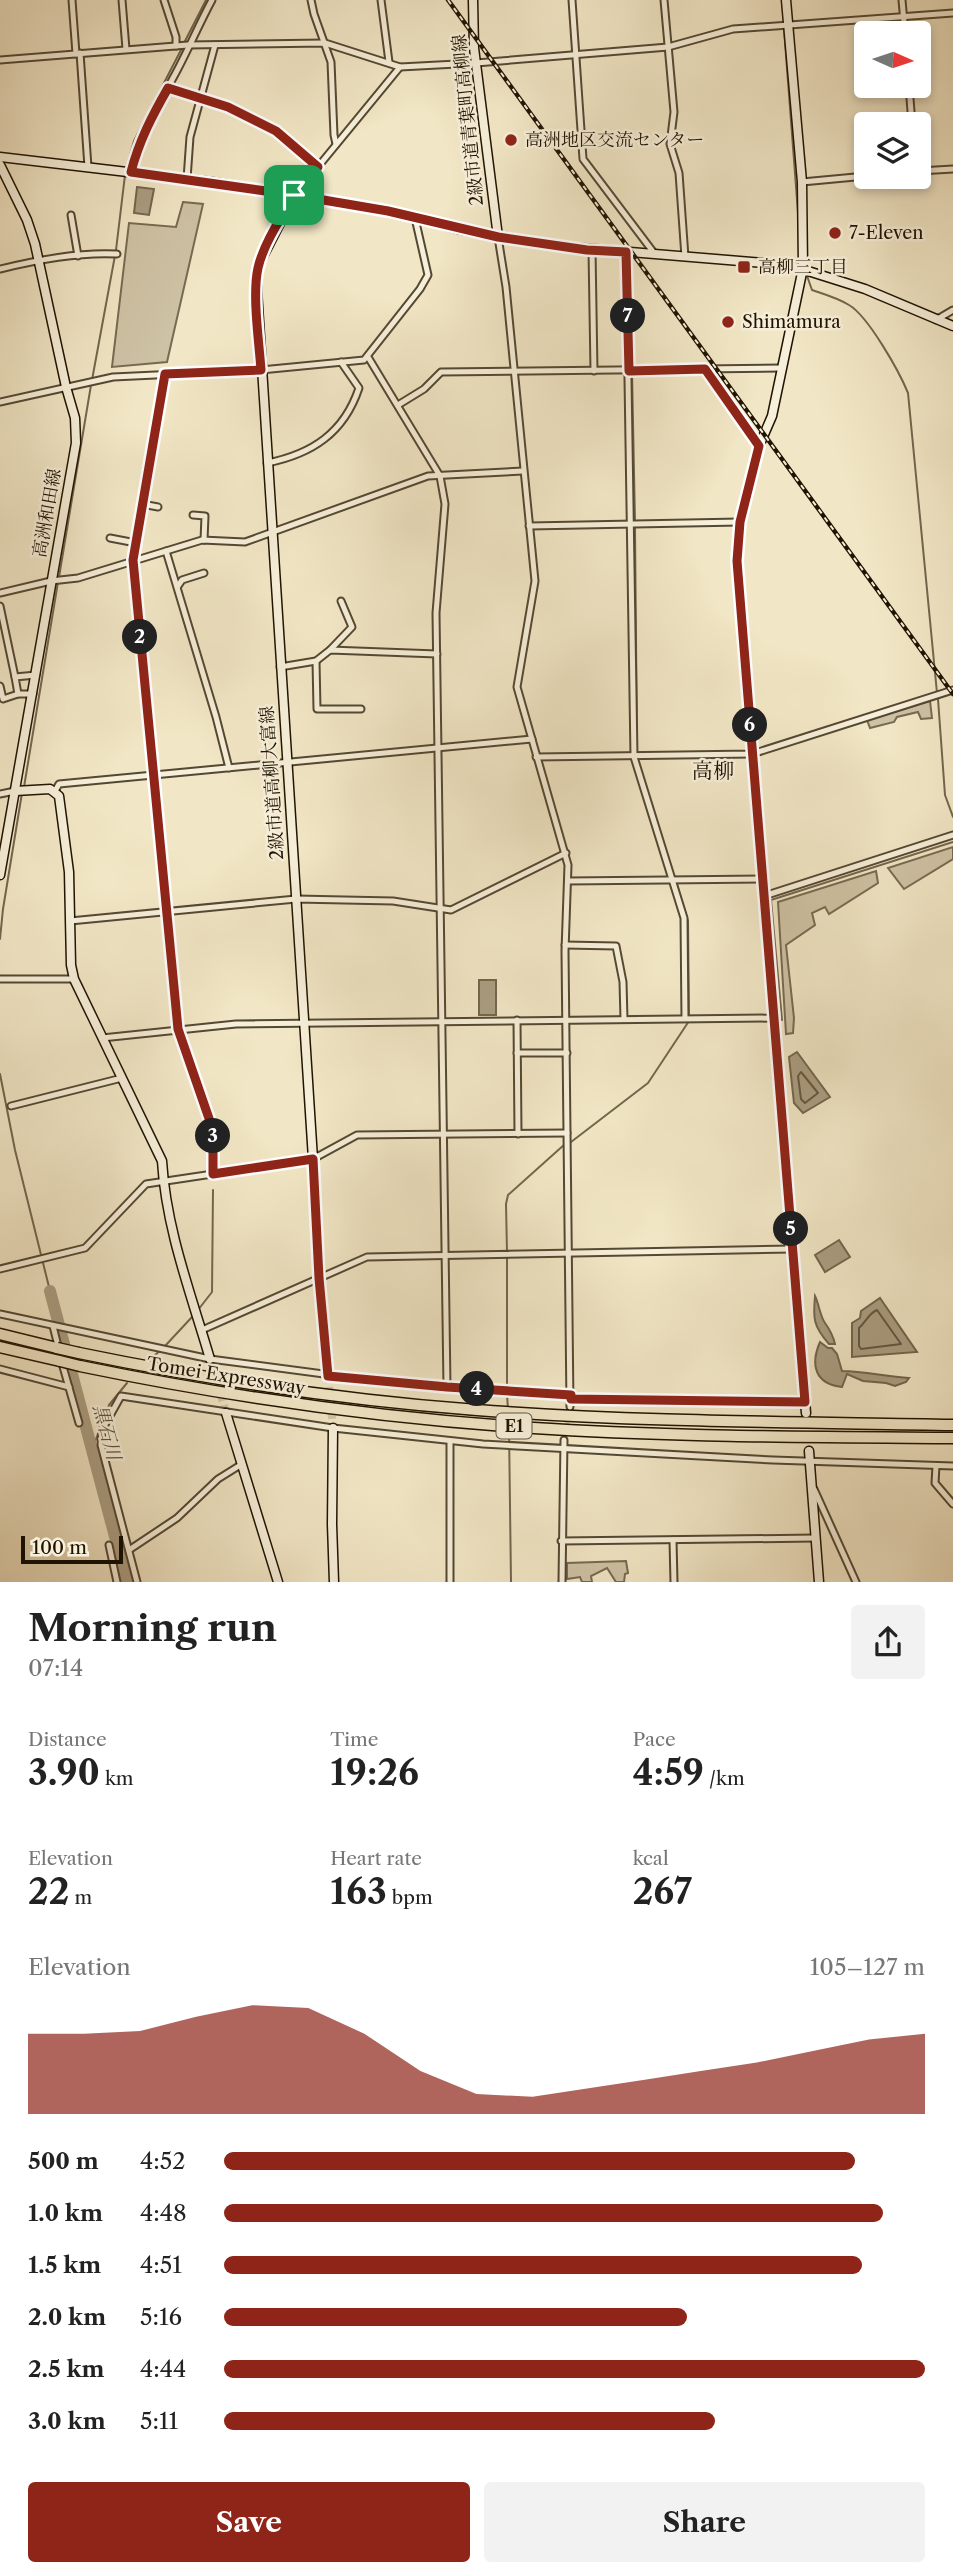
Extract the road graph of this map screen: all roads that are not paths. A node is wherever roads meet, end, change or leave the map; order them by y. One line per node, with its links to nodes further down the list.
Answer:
1 (72, 0): 22 (street)
2 (122, 0): 21 (street)
3 (164, 0): 19 (street)
4 (212, 0): 17 (street)
5 (311, 0): 16 (street)
6 (381, 0): 25 (street)
7 (473, 0): 26 (street, 2級市道青葉町高柳線)
8 (572, 0): 23 (street)
9 (664, 0): 20 (street)
10 (786, 0): 15 (street)
11 (902, 0): 13 (street)
12 (953, 13): 13 (street)
13 (904, 17): 14 (street); 15 (street)
14 (904, 21)
15 (788, 26): 20 (street); 40 (street)
16 (325, 43): 18 (street); 25 (street); 30 (street)
17 (188, 45): 18 (street); 19 (street); 28 (street)
18 (215, 45): 29 (street)
19 (176, 46): 21 (street)
20 (668, 47): 23 (street); 50 (street)
21 (126, 49): 22 (street)
22 (78, 53): 24 (street); 33 (street)
23 (576, 55): 26 (street); 48 (street)
24 (0, 60)
25 (389, 62): 27 (street)
26 (476, 63): 27 (street); 44 (street, 2級市道青葉町高柳線)
27 (400, 67): 30 (street)
28 (168, 88): 29 (street); 37 (street)
29 (200, 99): 34 (street); 39 (street)
30 (337, 144): 34 (street)
31 (0, 156): 33 (street)
32 (0, 165): 51 (street, 高洲和田線)
33 (88, 167): 37 (street)
34 (318, 167): 41 (street)
35 (953, 169): 36 (street)
36 (931, 170)
37 (131, 172): 39 (street)
38 (854, 177): 40 (street)
39 (187, 179): 41 (street)
40 (802, 182): 53 (street)
41 (294, 195): 43 (street); 61 (street, 2級市道高柳大富線)
42 (71, 215): 49 (street)
43 (415, 218): 44 (street); 57 (street)
44 (498, 237): 45 (street); 64 (street)
45 (592, 250): 46 (street); 62 (street)
46 (626, 252): 48 (street); 63 (street)
47 (117, 254): 49 (street)
48 (654, 254): 50 (street)
49 (78, 256): 51 (street)
50 (685, 257): 53 (street)
51 (39, 260): 52 (street); 66 (street, 高洲和田線)
52 (0, 268)
53 (803, 268): 55 (street); 59 (street)
54 (953, 310): 55 (street)
55 (936, 320): 56 (street)
56 (953, 326)
57 (368, 357): 58 (street); 68 (street)
58 (341, 362): 61 (street); 70 (street)
59 (782, 368): 60 (street); 69 (street)
60 (705, 369): 63 (street); 69 (street)
61 (261, 370): 65 (street); 70 (street, 2級市道高柳大富線)
62 (594, 371): 63 (street); 64 (street)
63 (629, 371): 78 (street)
64 (515, 372): 68 (street); 71 (street)
65 (165, 374): 66 (street); 73 (street)
66 (66, 387): 67 (street); 86 (street, 高洲和田線)
67 (0, 402)
68 (398, 405): 72 (street)
69 (759, 446): 76 (street)
70 (267, 463): 79 (street, 2級市道高柳大富線)
71 (523, 471): 72 (street); 77 (street)
72 (440, 475): 79 (street); 92 (street)
73 (142, 504): 74 (street); 82 (street)
74 (158, 507)
75 (193, 515): 81 (street)
76 (740, 522): 78 (street); 105 (street)
77 (529, 526): 78 (street); 103 (street)
78 (631, 526): 106 (street)
79 (271, 533): 81 (street); 94 (street, 2級市道高柳大富線)
80 (110, 538): 82 (street)
81 (204, 540): 83 (street)
82 (136, 543): 84 (street)
83 (166, 551): 84 (street); 87 (street)
84 (133, 560): 86 (street); 110 (street)
85 (204, 573): 87 (street)
86 (51, 581): 88 (street); 95 (street, 高洲和田線)
87 (178, 586): 109 (street)
88 (0, 593)
89 (341, 601): 91 (street)
90 (0, 606): 96 (street)
91 (330, 650): 92 (street); 93 (street)
92 (437, 654): 104 (street)
93 (316, 661): 94 (street); 102 (street)
94 (280, 667): 108 (street, 2級市道高柳大富線)
95 (36, 674): 96 (street); 100 (street, 高洲和田線)
96 (16, 677): 99 (street)
97 (0, 686): 101 (street)
98 (953, 690): 105 (street)
99 (18, 694): 100 (street); 101 (street)
100 (33, 694): 111 (street, 高洲和田線)
101 (1, 700)
102 (361, 709)
103 (532, 739): 104 (street); 107 (street)
104 (438, 747): 108 (street); 122 (street)
105 (752, 754): 106 (street); 117 (street)
106 (634, 757): 107 (street); 118 (street)
107 (537, 758): 115 (street)
108 (287, 763): 109 (street); 121 (street, 2級市道高柳大富線)
109 (229, 768): 110 (street)
110 (153, 775): 112 (street); 123 (street)
111 (15, 791): 112 (street); 113 (street); 116 (street, 高洲和田線)
112 (55, 791): 124 (street)
113 (0, 794)
114 (953, 835): 120 (street)
115 (566, 852): 119 (street); 122 (street)
116 (0, 875)
117 (762, 879): 118 (street); 120 (street)
118 (671, 880): 119 (street); 128 (street)
119 (568, 881): 125 (street)
120 (764, 896): 129 (street)
121 (296, 899): 122 (street); 123 (street); 134 (street, 2級市道高柳大富線)
122 (439, 907): 132 (street)
123 (167, 912): 124 (street); 135 (street)
124 (69, 921): 127 (street)
125 (565, 945): 130 (street); 131 (street)
126 (2, 979): 127 (street)
127 (74, 979): 136 (street)
128 (685, 1018): 129 (street); 131 (street)
129 (774, 1018): 147 (street)
130 (567, 1019): 131 (street); 133 (street); 138 (street)
131 (624, 1019)
132 (442, 1020): 133 (street); 134 (street); 143 (street)
133 (517, 1020): 137 (street)
134 (303, 1023): 135 (street); 144 (street, 2級市道高柳大富線)
135 (178, 1029): 136 (street); 145 (street)
136 (103, 1038): 139 (street)
137 (517, 1053): 138 (street); 142 (street)
138 (567, 1053): 141 (street)
139 (122, 1078): 140 (street); 146 (street)
140 (11, 1106)
141 (567, 1133): 142 (street); 148 (street)
142 (518, 1134): 143 (street)
143 (445, 1135): 144 (street); 149 (street)
144 (313, 1159): 145 (street); 151 (street, 2級市道高柳大富線)
145 (213, 1174): 146 (street)
146 (163, 1181): 150 (street); 154 (street)
147 (793, 1250): 148 (street); 163 (street)
148 (569, 1254): 149 (street); 162 (street)
149 (446, 1255): 151 (street); 161 (street)
150 (0, 1269)
151 (319, 1278): 154 (street); 159 (street, 2級市道高柳大富線)
152 (0, 1314): 153 (street)
153 (54, 1326): 157 (street); 160 (street)
154 (202, 1330): 157 (street)
155 (0, 1334): 168 (highway, Tomei Expressway / E1, bridge)
156 (0, 1347): 170 (highway, Tomei Expressway / E1, bridge)
157 (210, 1359): 159 (street)
158 (0, 1369): 160 (street)
159 (328, 1376): 161 (street)
160 (69, 1387): 167 (street)
161 (447, 1387): 162 (street)
162 (571, 1397): 163 (street); 164 (street)
163 (805, 1402): 166 (street)
164 (570, 1407)
165 (226, 1413): 169 (street); 175 (street); 184 (street)
166 (806, 1413)
167 (79, 1423)
168 (953, 1425)
169 (333, 1428): 172 (street); 188 (street)
170 (953, 1438)
171 (564, 1440): 173 (street)
172 (450, 1441): 173 (street); 189 (street)
173 (562, 1450): 174 (street); 182 (street)
174 (809, 1456): 176 (street); 178 (street)
175 (242, 1464): 184 (street); 187 (street)
176 (936, 1466): 177 (street); 179 (street)
177 (953, 1466)
178 (812, 1489): 180 (street); 193 (street)
179 (953, 1504)
180 (816, 1538): 181 (street); 192 (street)
181 (673, 1540): 182 (street); 191 (street)
182 (561, 1541): 190 (street)
183 (109, 1545): 185 (street)
184 (129, 1550): 186 (street)
185 (117, 1582)
186 (137, 1582)
187 (278, 1582)
188 (334, 1582)
189 (450, 1582)
190 (562, 1582)
191 (674, 1582)
192 (820, 1582)
193 (856, 1582)

